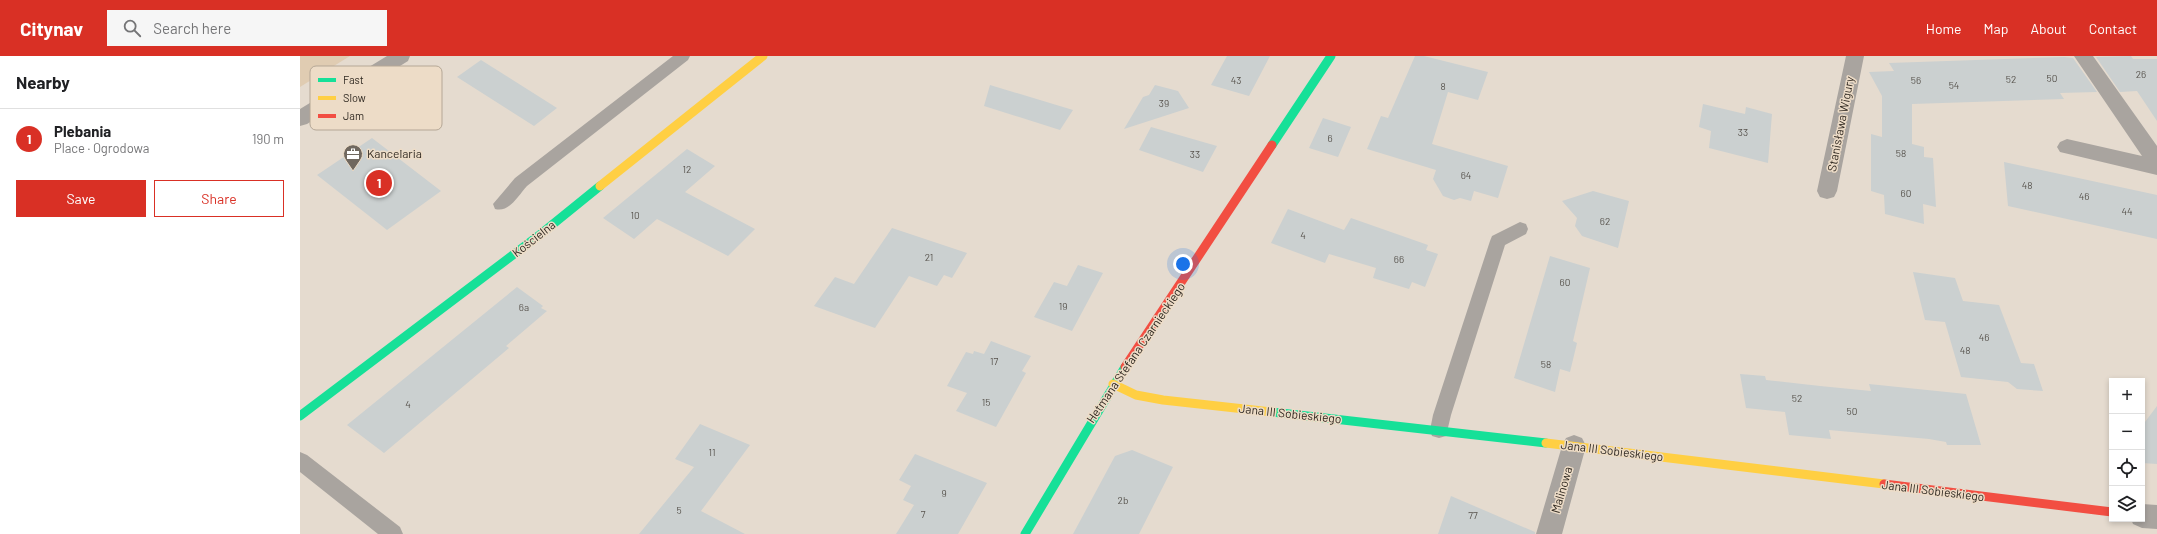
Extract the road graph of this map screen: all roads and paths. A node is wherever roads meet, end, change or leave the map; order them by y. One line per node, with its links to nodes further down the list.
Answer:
1 (401, 56): 7 (street)
2 (683, 56): 15 (lane)
3 (764, 56): 18 (street, Kościelna)
4 (1331, 56): 17 (street, Hetmana Stefana Czarnieckiego)
5 (1854, 56): 14 (street, Stanisława Wigury)
6 (2083, 56): 10 (street)
7 (385, 66)
8 (310, 113): 9 (street)
9 (300, 119)
10 (2150, 143): 12 (street)
11 (2067, 147): 13 (street)
12 (2157, 162)
13 (2157, 167)
14 (1827, 191)
15 (501, 204)
16 (1520, 229): 19 (lane)
17 (1113, 384): 19 (street, Jana III Sobieskiego); 26 (street, Hetmana Stefana Czarnieckiego)
18 (300, 416)
19 (1439, 430): 20 (street, Jana III Sobieskiego)
20 (1574, 446): 22 (street, Jana III Sobieskiego); 27 (street, Malinowa)
21 (300, 461): 25 (lane)
22 (2109, 512)
23 (2145, 516): 24 (street)
24 (2157, 517)
25 (393, 534)
26 (1025, 534)
27 (1549, 534)

